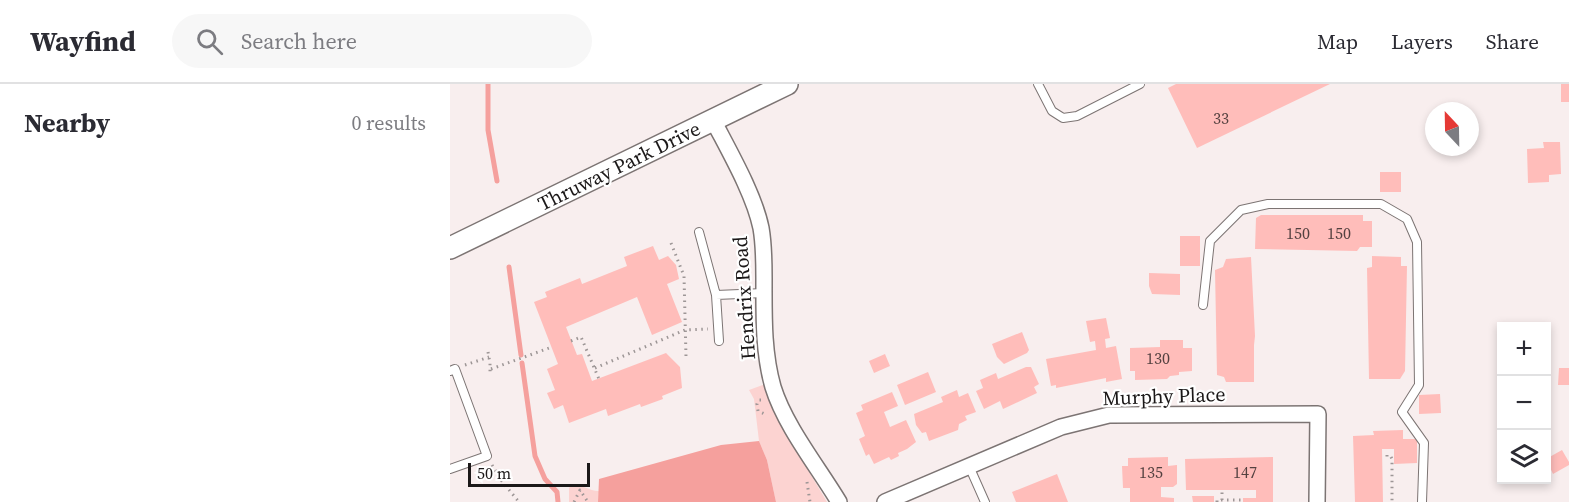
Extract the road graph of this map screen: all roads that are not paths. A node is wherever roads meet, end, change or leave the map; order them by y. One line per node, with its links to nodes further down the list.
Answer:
1 (787, 84): 4 (main road, Thruway Park Drive)
2 (1038, 84): 3 (lane)
3 (1140, 84)
4 (713, 120): 6 (main road, Thruway Park Drive); 7 (street, Hendrix Road)
5 (699, 232): 8 (lane)
6 (450, 248)
7 (764, 293): 8 (lane); 14 (street, Hendrix Road)
8 (716, 295): 10 (lane)
9 (1203, 305): 18 (lane)
10 (719, 341)
11 (453, 370): 13 (lane)
12 (969, 466): 15 (street, Murphy Place); 16 (lane); 17 (street, Murphy Place)
13 (450, 469)
14 (839, 502)
15 (885, 502)
16 (985, 502)
17 (1317, 502)
18 (1422, 502)

